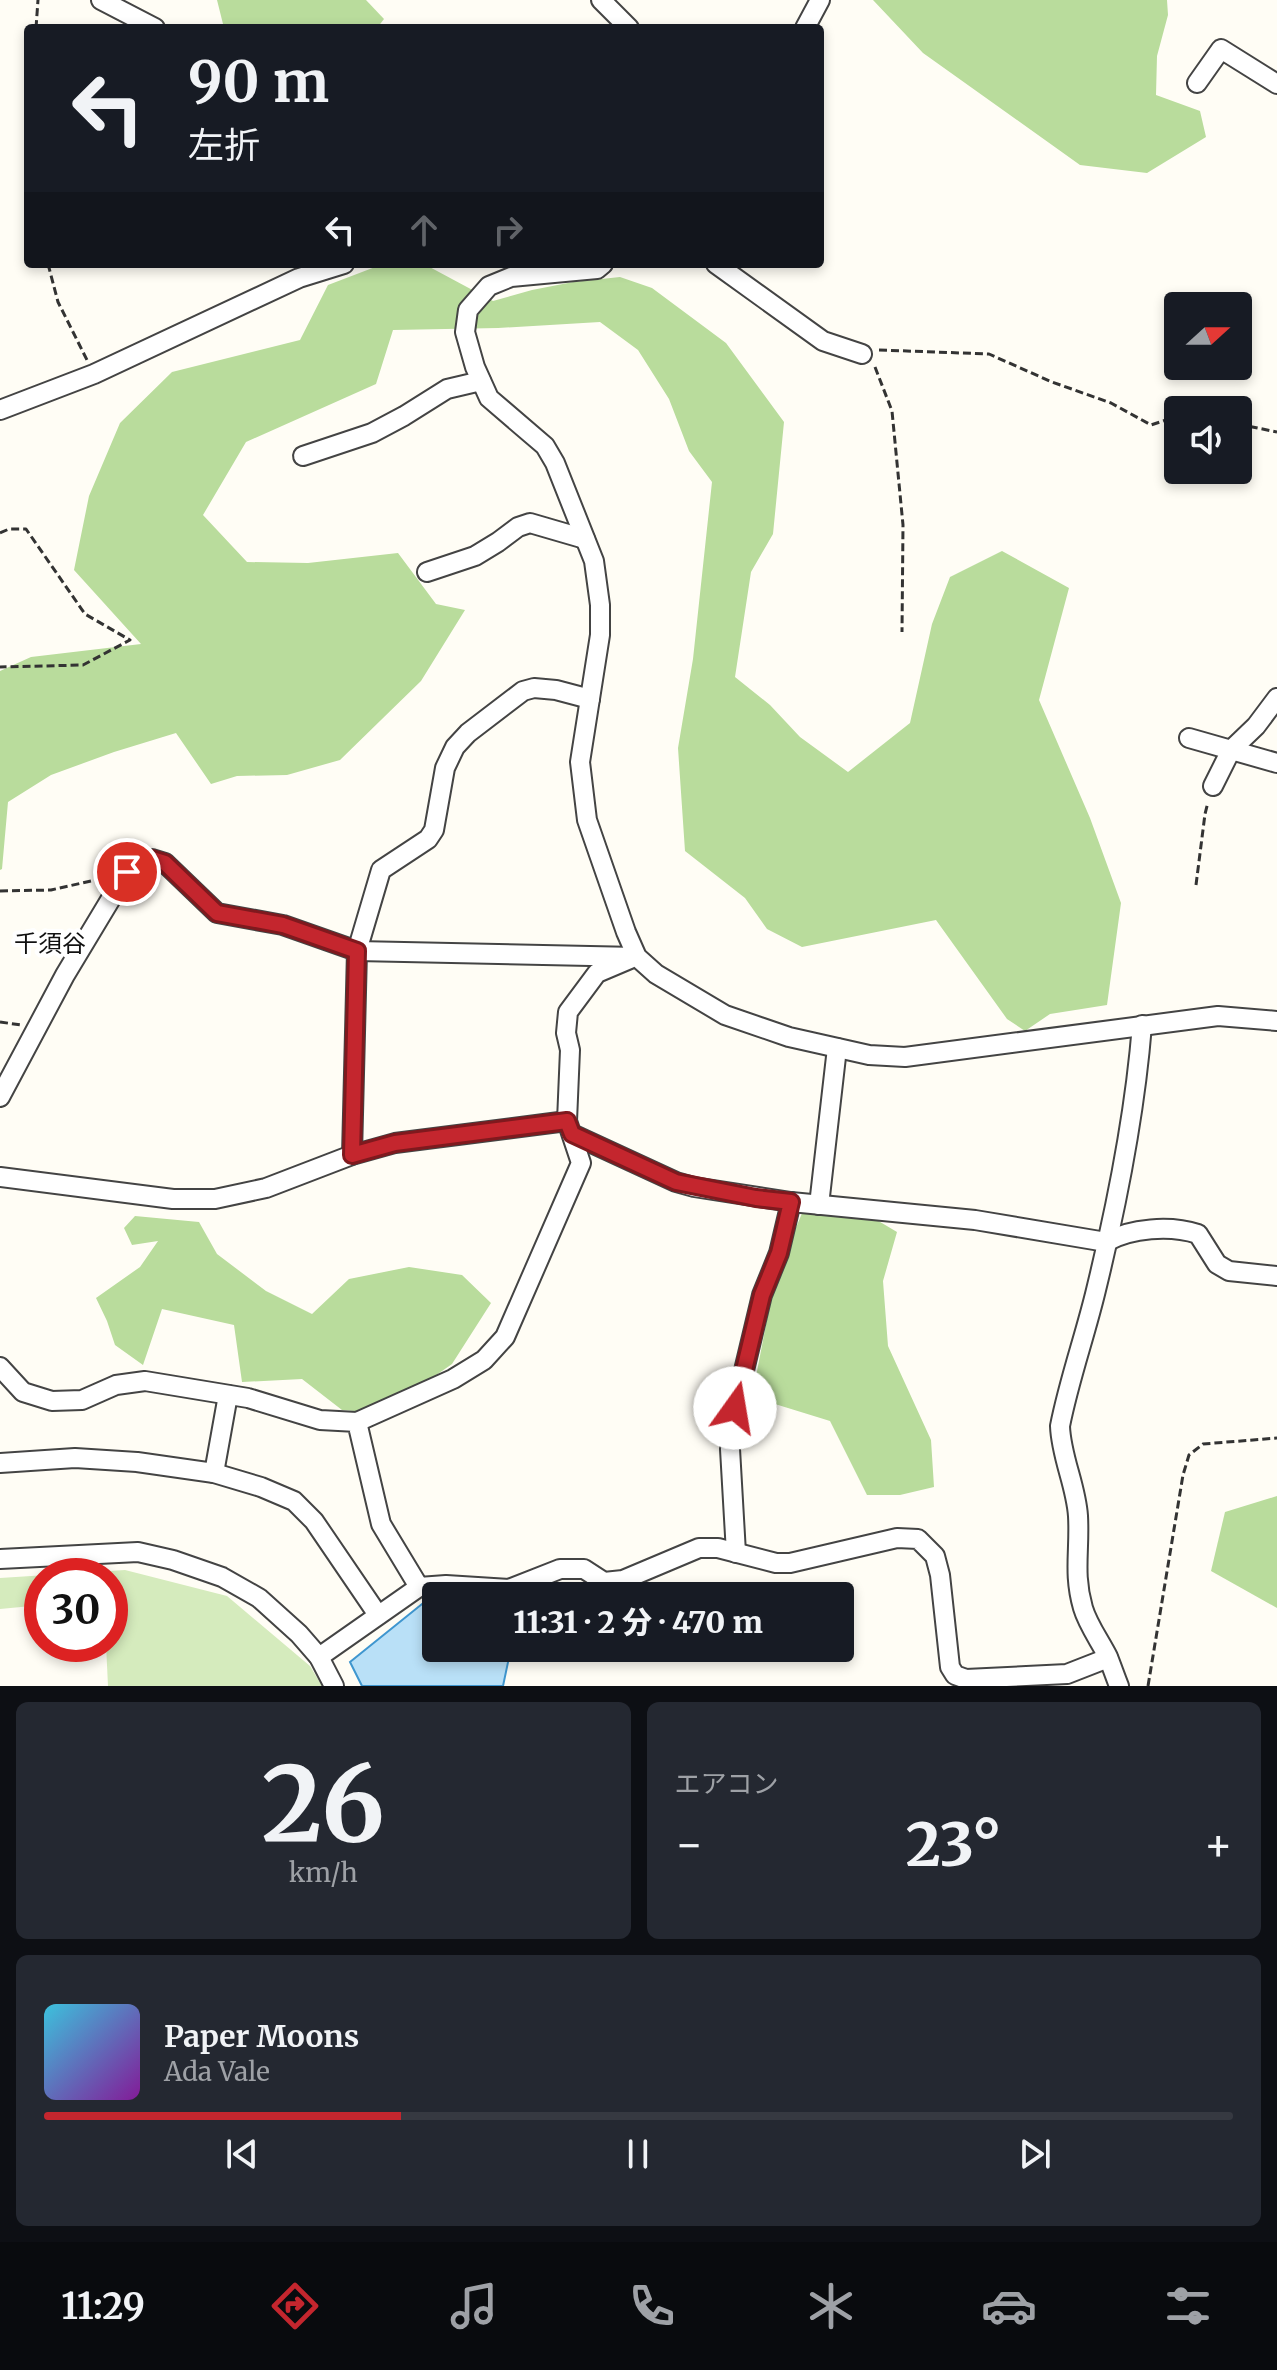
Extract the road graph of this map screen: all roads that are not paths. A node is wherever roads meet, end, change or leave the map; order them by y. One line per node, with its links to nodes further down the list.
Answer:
1 (101, 0): 4 (street)
2 (601, 0): 5 (street)
3 (818, 1): 6 (street)
4 (147, 24)
5 (625, 24)
6 (807, 24)
7 (1197, 83): 8 (street)
8 (1277, 84)
9 (331, 268): 14 (street)
10 (598, 268): 13 (street)
11 (722, 268): 12 (street)
12 (862, 354)
13 (481, 381): 15 (street); 16 (street)
14 (0, 410)
15 (303, 456)
16 (585, 539): 17 (street); 19 (street)
17 (427, 572)
18 (1277, 698): 21 (street)
19 (590, 699): 24 (street); 25 (street)
20 (1189, 738): 21 (street)
21 (1231, 750): 22 (street); 23 (street)
22 (1277, 763)
23 (1213, 786)
24 (357, 951): 25 (street); 29 (street); 31 (street)
25 (637, 957): 28 (street); 30 (street)
26 (1277, 1021): 27 (street)
27 (1142, 1025): 28 (street); 35 (street)
28 (837, 1048): 34 (street)
29 (0, 1097)
30 (569, 1128): 31 (street); 33 (street); 39 (street)
31 (352, 1155): 32 (street)
32 (0, 1177)
33 (791, 1202): 34 (street); 42 (street)
34 (819, 1205): 35 (street)
35 (1106, 1242): 36 (street); 47 (street)
36 (1277, 1276)
37 (2, 1373): 38 (street)
38 (228, 1395): 39 (street); 41 (street)
39 (357, 1422): 44 (street)
40 (0, 1463): 41 (street)
41 (214, 1473): 45 (street)
42 (736, 1553): 44 (street); 47 (street)
43 (0, 1559): 46 (street)
44 (419, 1587): 45 (street)
45 (378, 1615): 46 (street)
46 (319, 1657): 48 (street)
47 (1108, 1658): 49 (street)
48 (334, 1686)
49 (1119, 1686)

